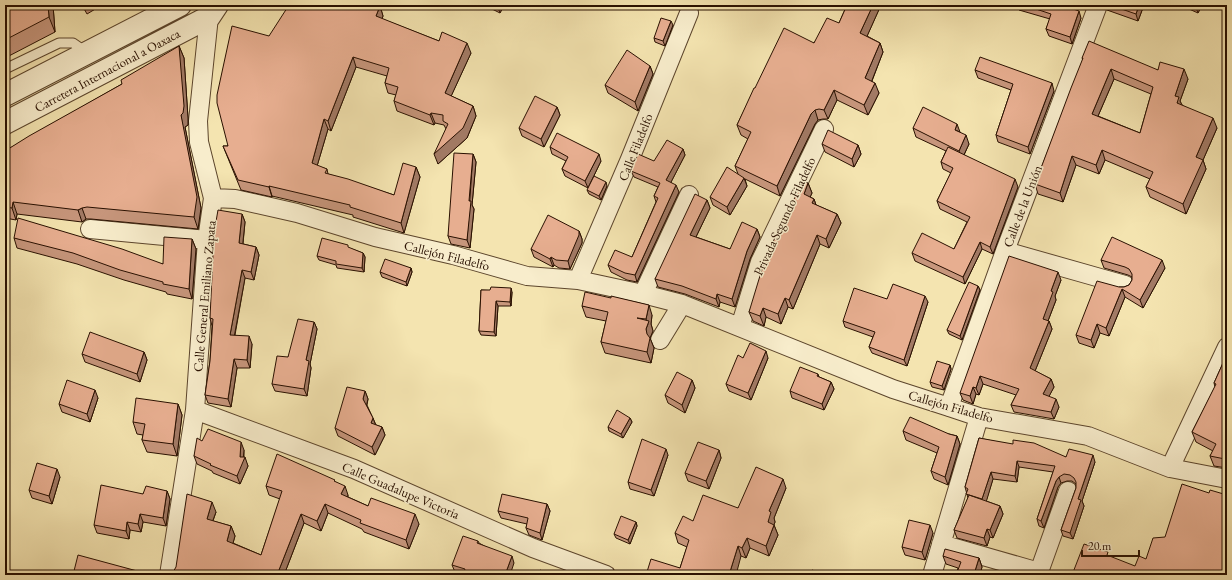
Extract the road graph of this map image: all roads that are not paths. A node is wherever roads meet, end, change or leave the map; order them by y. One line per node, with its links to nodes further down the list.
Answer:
1 (180, 5): 5 (street, Carretera Internacional a Oaxaca)
2 (1098, 5): 14 (street, Calle de la Unión)
3 (212, 9): 8 (street, Carretera Internacional a Oaxaca); 11 (street, Calle General Emiliano Zapata)
4 (689, 13): 15 (street, Calle Filadelfo)
5 (87, 53): 6 (lane); 7 (street, Carretera Internacional a Oaxaca)
6 (5, 70)
7 (5, 95)
8 (5, 123)
9 (824, 129): 19 (street, Privada Segundo Filadelfo)
10 (689, 194): 17 (street)
11 (213, 198): 13 (street, Calle General Emiliano Zapata); 15 (street, Callejón Filadelfo)
12 (90, 229): 13 (street)
13 (207, 240): 23 (street, Calle General Emiliano Zapata)
14 (1005, 251): 16 (street); 22 (street, Calle de la Unión)
15 (578, 280): 17 (street, Callejón Filadelfo)
16 (1124, 285)
17 (643, 294): 18 (street, Callejón Filadelfo)
18 (682, 304): 19 (street, Callejón Filadelfo); 20 (street)
19 (740, 327): 22 (street, Callejón Filadelfo)
20 (660, 340)
21 (1227, 347): 25 (street)
22 (949, 407): 24 (street, Callejón Filadelfo)
23 (195, 410): 30 (street, Calle General Emiliano Zapata); 31 (street, Calle Guadalupe Victoria)
24 (979, 417): 25 (street, Callejón Filadelfo); 28 (street)
25 (1170, 468): 26 (street, Callejón Filadelfo)
26 (1227, 479)
27 (1068, 491): 29 (street)
28 (942, 544): 29 (street); 32 (street)
29 (1040, 574)
30 (169, 575)
31 (606, 575)
32 (932, 575)

